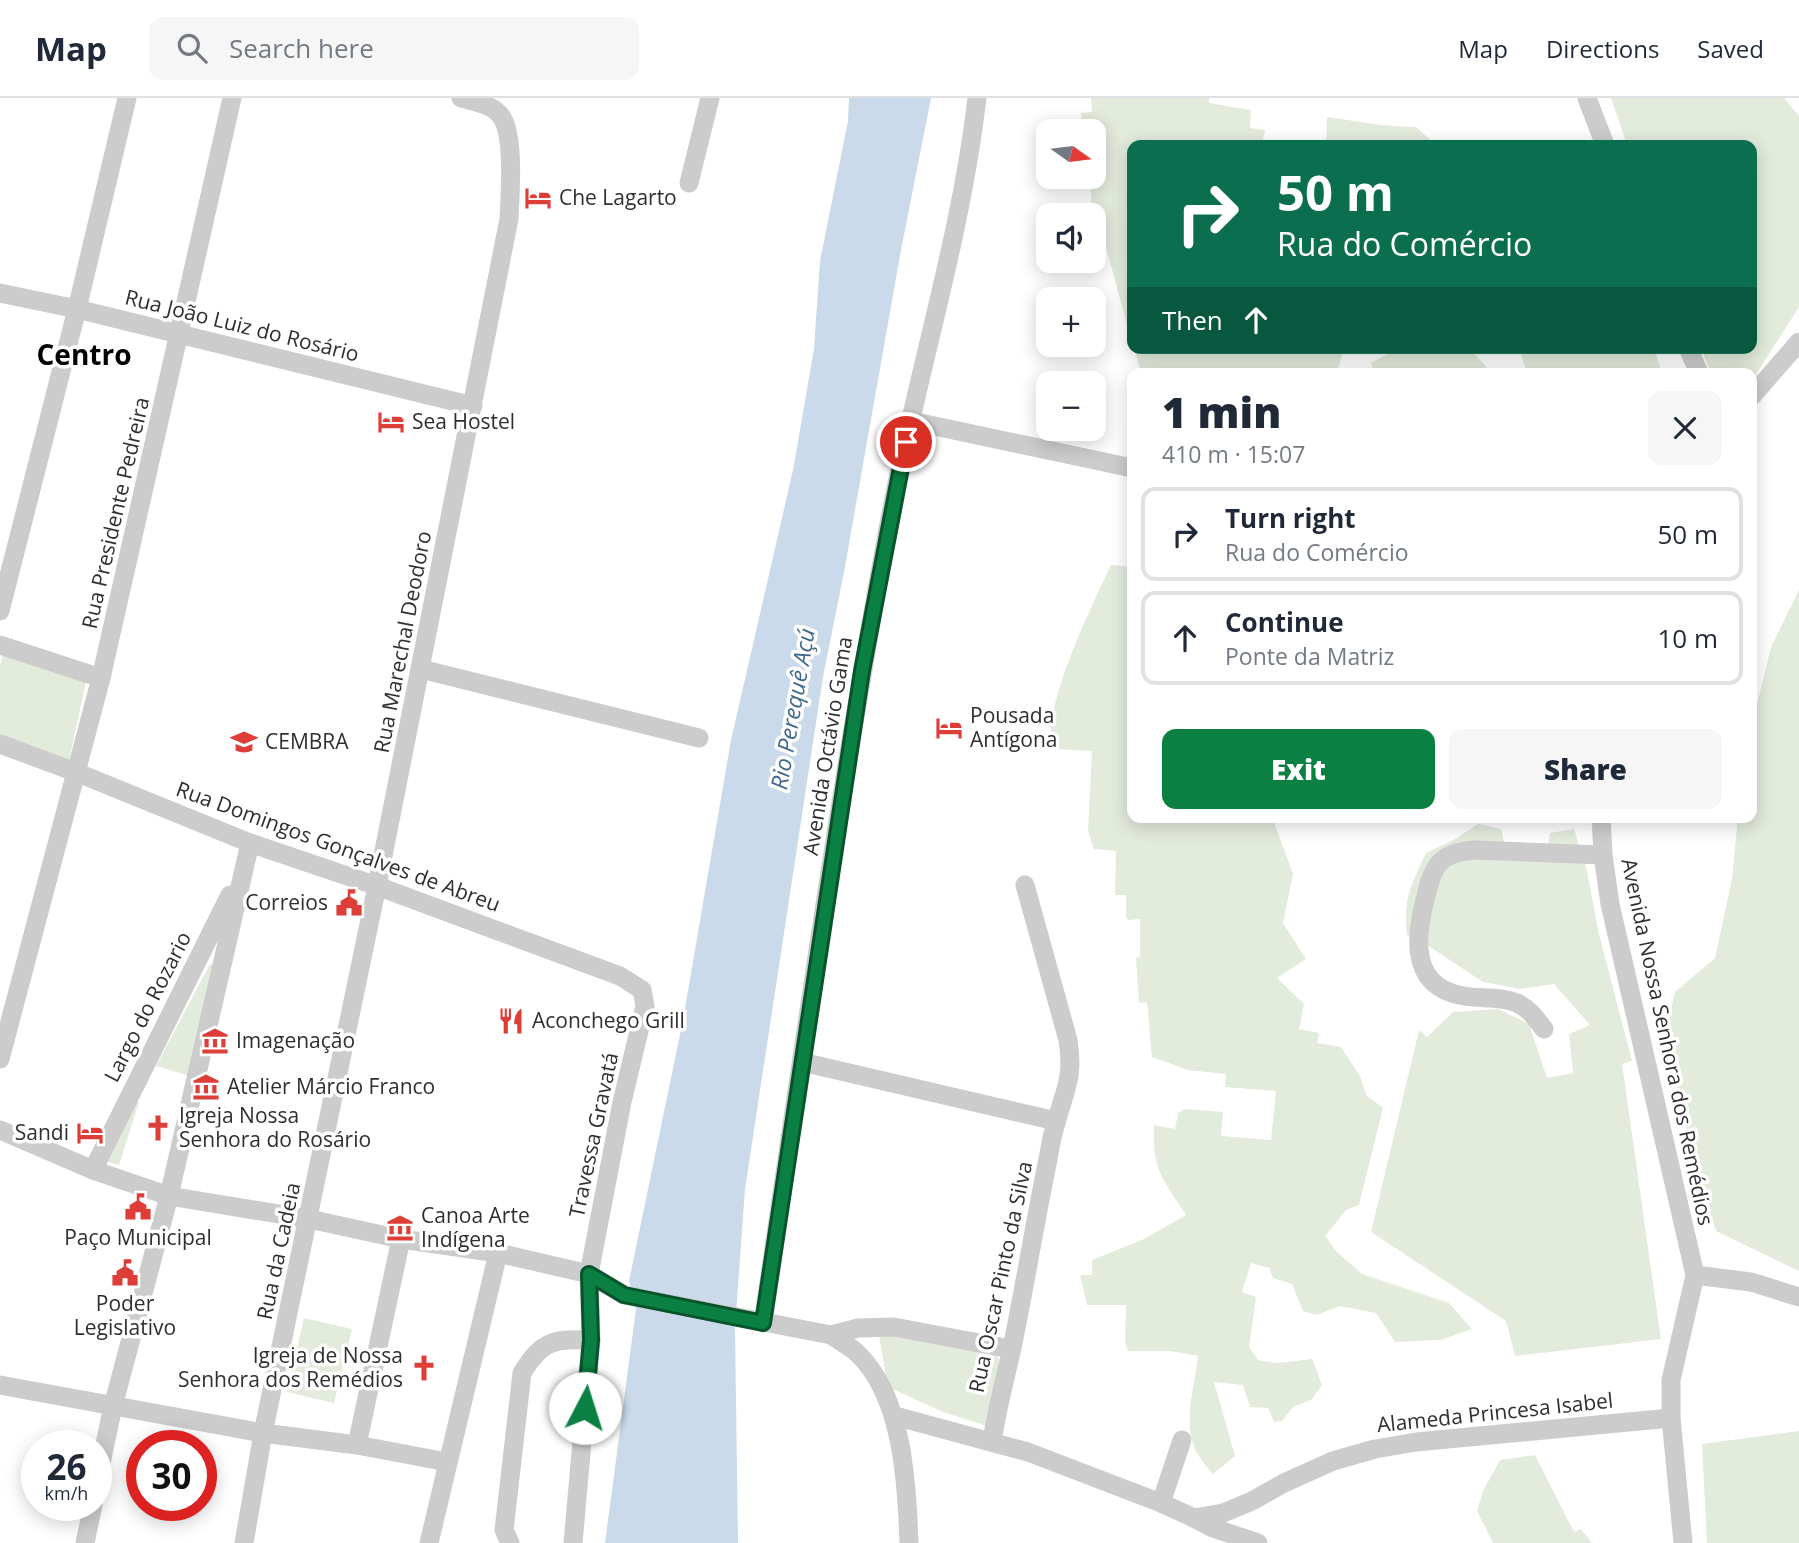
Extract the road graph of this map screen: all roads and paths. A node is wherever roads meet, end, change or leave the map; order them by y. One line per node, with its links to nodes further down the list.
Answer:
1 (127, 98): 10 (street)
2 (232, 98): 11 (street, Rua Presidente Pedreira)
3 (461, 98): 14 (street, Rua Marechal Deodoro)
4 (710, 98): 8 (street)
5 (977, 98): 15 (street, Avenida Octávio Gama)
6 (1587, 98): 7 (street)
7 (1603, 140)
8 (688, 183)
9 (0, 293): 10 (street, Rua João Luiz do Rosário)
10 (77, 309): 11 (street, Rua João Luiz do Rosário); 17 (street)
11 (179, 335): 14 (street, Rua João Luiz do Rosário); 20 (street, Rua Presidente Pedreira)
12 (1799, 342): 13 (street)
13 (1757, 390)
14 (473, 406): 19 (street, Rua Marechal Deodoro)
15 (911, 421): 16 (street); 33 (street, Avenida Octávio Gama)
16 (1127, 467)
17 (0, 611)
18 (0, 645): 20 (street)
19 (421, 669): 21 (street); 29 (street, Rua Marechal Deodoro)
20 (101, 678): 23 (street, Rua Presidente Pedreira)
21 (699, 738)
22 (0, 744): 23 (street, Rua Domingos Gonçalves de Abreu)
23 (78, 773): 25 (street, Rua Domingos Gonçalves de Abreu); 32 (street, Rua Presidente Pedreira)
24 (1601, 823): 26 (street, Avenida Nossa Senhora dos Remédios)
25 (250, 843): 27 (street, Largo do Rozario); 29 (street, Rua Domingos Gonçalves de Abreu)
26 (1603, 855): 31 (street); 42 (street, Avenida Nossa Senhora dos Remédios)
27 (245, 865): 36 (street, Largo do Rozario); 37 (street, Largo do Rozario)
28 (1025, 885): 34 (street, Rua Oscar Pinto da Silva)
29 (377, 886): 30 (street, Rua Domingos Gonçalves de Abreu); 38 (street, Rua da Cadeia)
30 (645, 1006): 41 (street, Travessa Gravatá)
31 (1544, 1029)
32 (0, 1059)
33 (802, 1062): 34 (street); 44 (street, Avenida Octávio Gama)
34 (1056, 1121): 47 (street, Rua Oscar Pinto da Silva)
35 (0, 1130): 36 (street)
36 (93, 1170): 37 (street)
37 (169, 1196): 38 (street); 49 (street, Largo do Rozario)
38 (309, 1219): 39 (street); 53 (street, Rua da Cadeia)
39 (401, 1238): 40 (street); 56 (street)
40 (498, 1253): 41 (street); 57 (street)
41 (589, 1274): 44 (street); 46 (street, Travessa Gravatá)
42 (1695, 1275): 43 (street); 51 (street)
43 (1799, 1297)
44 (763, 1323): 45 (street)
45 (831, 1335): 47 (street); 50 (street)
46 (591, 1340): 64 (street); 65 (street, Travessa Gravatá)
47 (1012, 1349): 55 (street, Rua Oscar Pinto da Silva)
48 (0, 1385): 49 (street)
49 (113, 1406): 52 (street, Largo do Rozario); 53 (street)
50 (895, 1416): 55 (street); 66 (street)
51 (1671, 1418): 59 (street, Alameda Princesa Isabel); 68 (street)
52 (108, 1430)
53 (263, 1433): 56 (street); 62 (street, Rua da Cadeia)
54 (1182, 1440): 58 (street)
55 (992, 1441): 58 (street)
56 (357, 1445): 57 (street)
57 (447, 1462): 63 (street)
58 (1161, 1503): 59 (street)
59 (1194, 1518): 67 (street)
60 (90, 1521): 61 (street)
61 (85, 1543)
62 (244, 1543)
63 (429, 1543)
64 (510, 1543)
65 (573, 1543)
66 (909, 1543)
67 (1258, 1543)
68 (1683, 1543)

